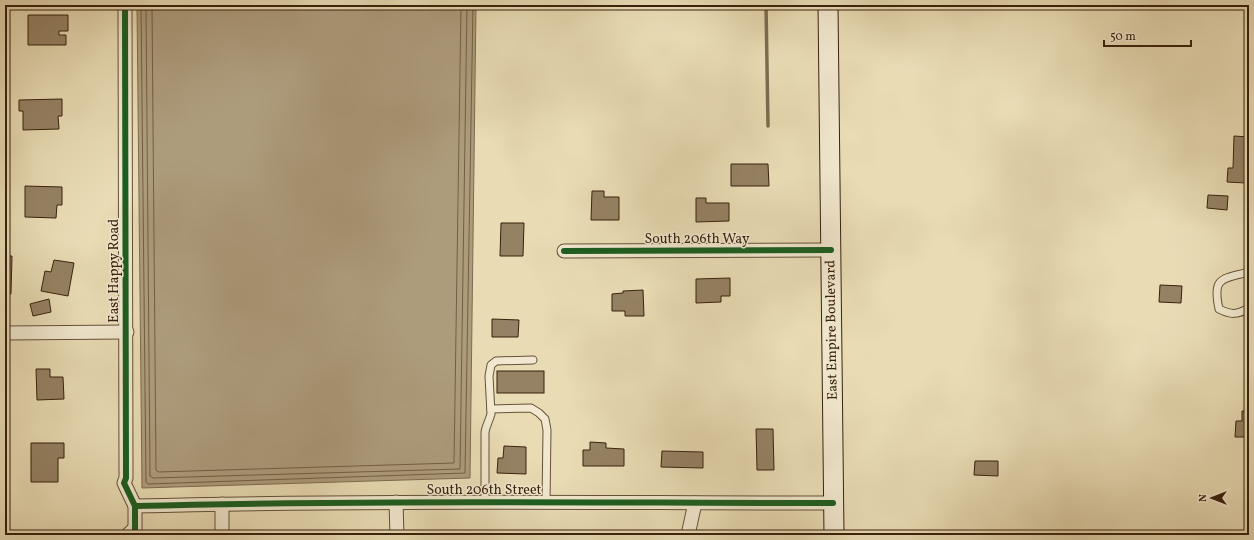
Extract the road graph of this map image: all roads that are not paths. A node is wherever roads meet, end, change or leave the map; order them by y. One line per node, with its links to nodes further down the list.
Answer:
1 (125, 5): 7 (street, East Happy Road)
2 (828, 5): 3 (main road, East Empire Boulevard)
3 (831, 250): 4 (street, South 206th Way); 15 (main road, East Empire Boulevard)
4 (564, 251)
5 (1249, 272): 6 (lane)
6 (1249, 308)
7 (127, 332): 8 (street); 17 (street, East Happy Road)
8 (5, 333)
9 (533, 360): 10 (lane)
10 (490, 409): 12 (lane); 13 (lane)
11 (396, 502): 12 (street, South 206th Street); 16 (street, South 206th Street); 21 (street)
12 (485, 502): 13 (street, South 206th Street)
13 (546, 502): 14 (street, South 206th Street)
14 (695, 503): 15 (street, South 206th Street); 22 (street)
15 (833, 503): 23 (main road, East Empire Boulevard)
16 (222, 504): 17 (street, South 206th Street); 20 (street)
17 (135, 506): 18 (street, East Happy Road)
18 (135, 529): 19 (lane)
19 (123, 535)
20 (222, 535)
21 (396, 535)
22 (688, 535)
23 (834, 535)

